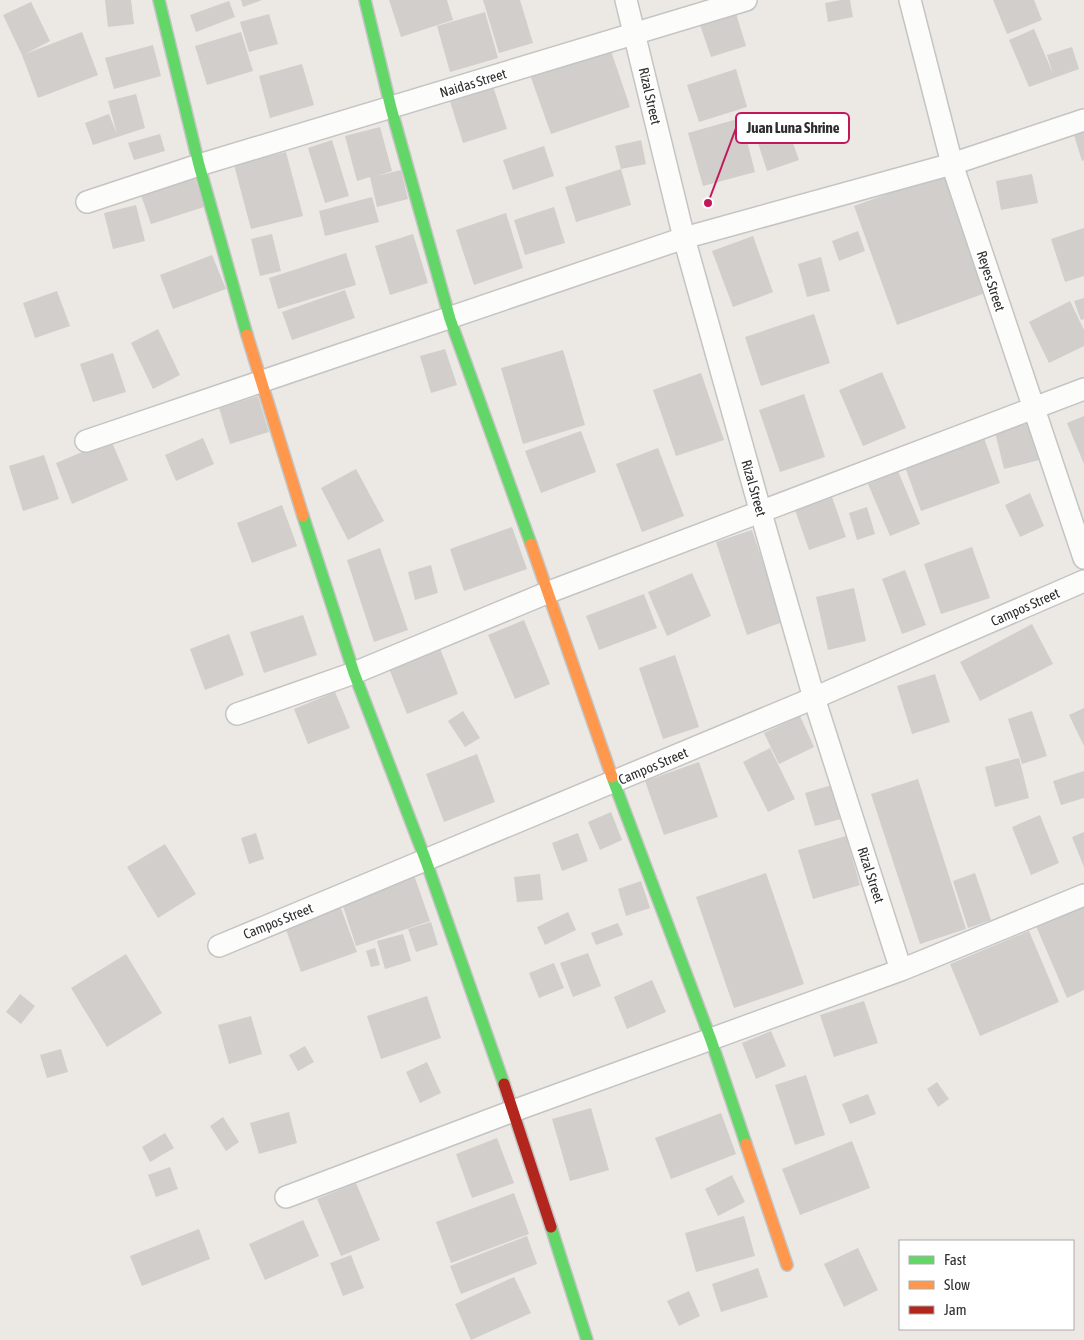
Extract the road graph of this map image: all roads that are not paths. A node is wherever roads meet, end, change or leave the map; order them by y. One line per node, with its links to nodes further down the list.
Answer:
1 (159, 0): 10 (street)
2 (365, 0): 7 (street)
3 (626, 0): 6 (street, Rizal Street)
4 (746, 0): 6 (street, Naidas Street)
5 (910, 0): 9 (street, Reyes Street)
6 (635, 33): 7 (street, Naidas Street); 12 (street, Rizal Street)
7 (391, 108): 10 (street, Naidas Street); 13 (street)
8 (1084, 120): 9 (street)
9 (952, 164): 12 (street); 16 (street, Reyes Street)
10 (199, 165): 11 (street, Naidas Street); 14 (street)
11 (86, 202)
12 (684, 238): 13 (street); 18 (street, Rizal Street)
13 (450, 320): 14 (street); 21 (street)
14 (260, 382): 17 (street); 22 (street)
15 (1084, 389): 16 (street)
16 (1034, 408): 18 (street); 19 (street, Reyes Street)
17 (86, 441)
18 (761, 513): 21 (street); 23 (street, Rizal Street)
19 (1084, 558)
20 (1084, 581): 23 (street, Campos Street)
21 (549, 592): 22 (street); 25 (street)
22 (354, 674): 24 (street); 26 (street)
23 (814, 698): 25 (street, Campos Street); 29 (street, Rizal Street)
24 (237, 714)
25 (614, 782): 26 (street, Campos Street); 30 (street)
26 (426, 861): 28 (street, Campos Street); 31 (street)
27 (1084, 896): 29 (street)
28 (218, 946)
29 (901, 970): 30 (street)
30 (711, 1040): 31 (street); 33 (street)
31 (514, 1111): 32 (street); 34 (street)
32 (286, 1197)
33 (787, 1266)
34 (587, 1340)

